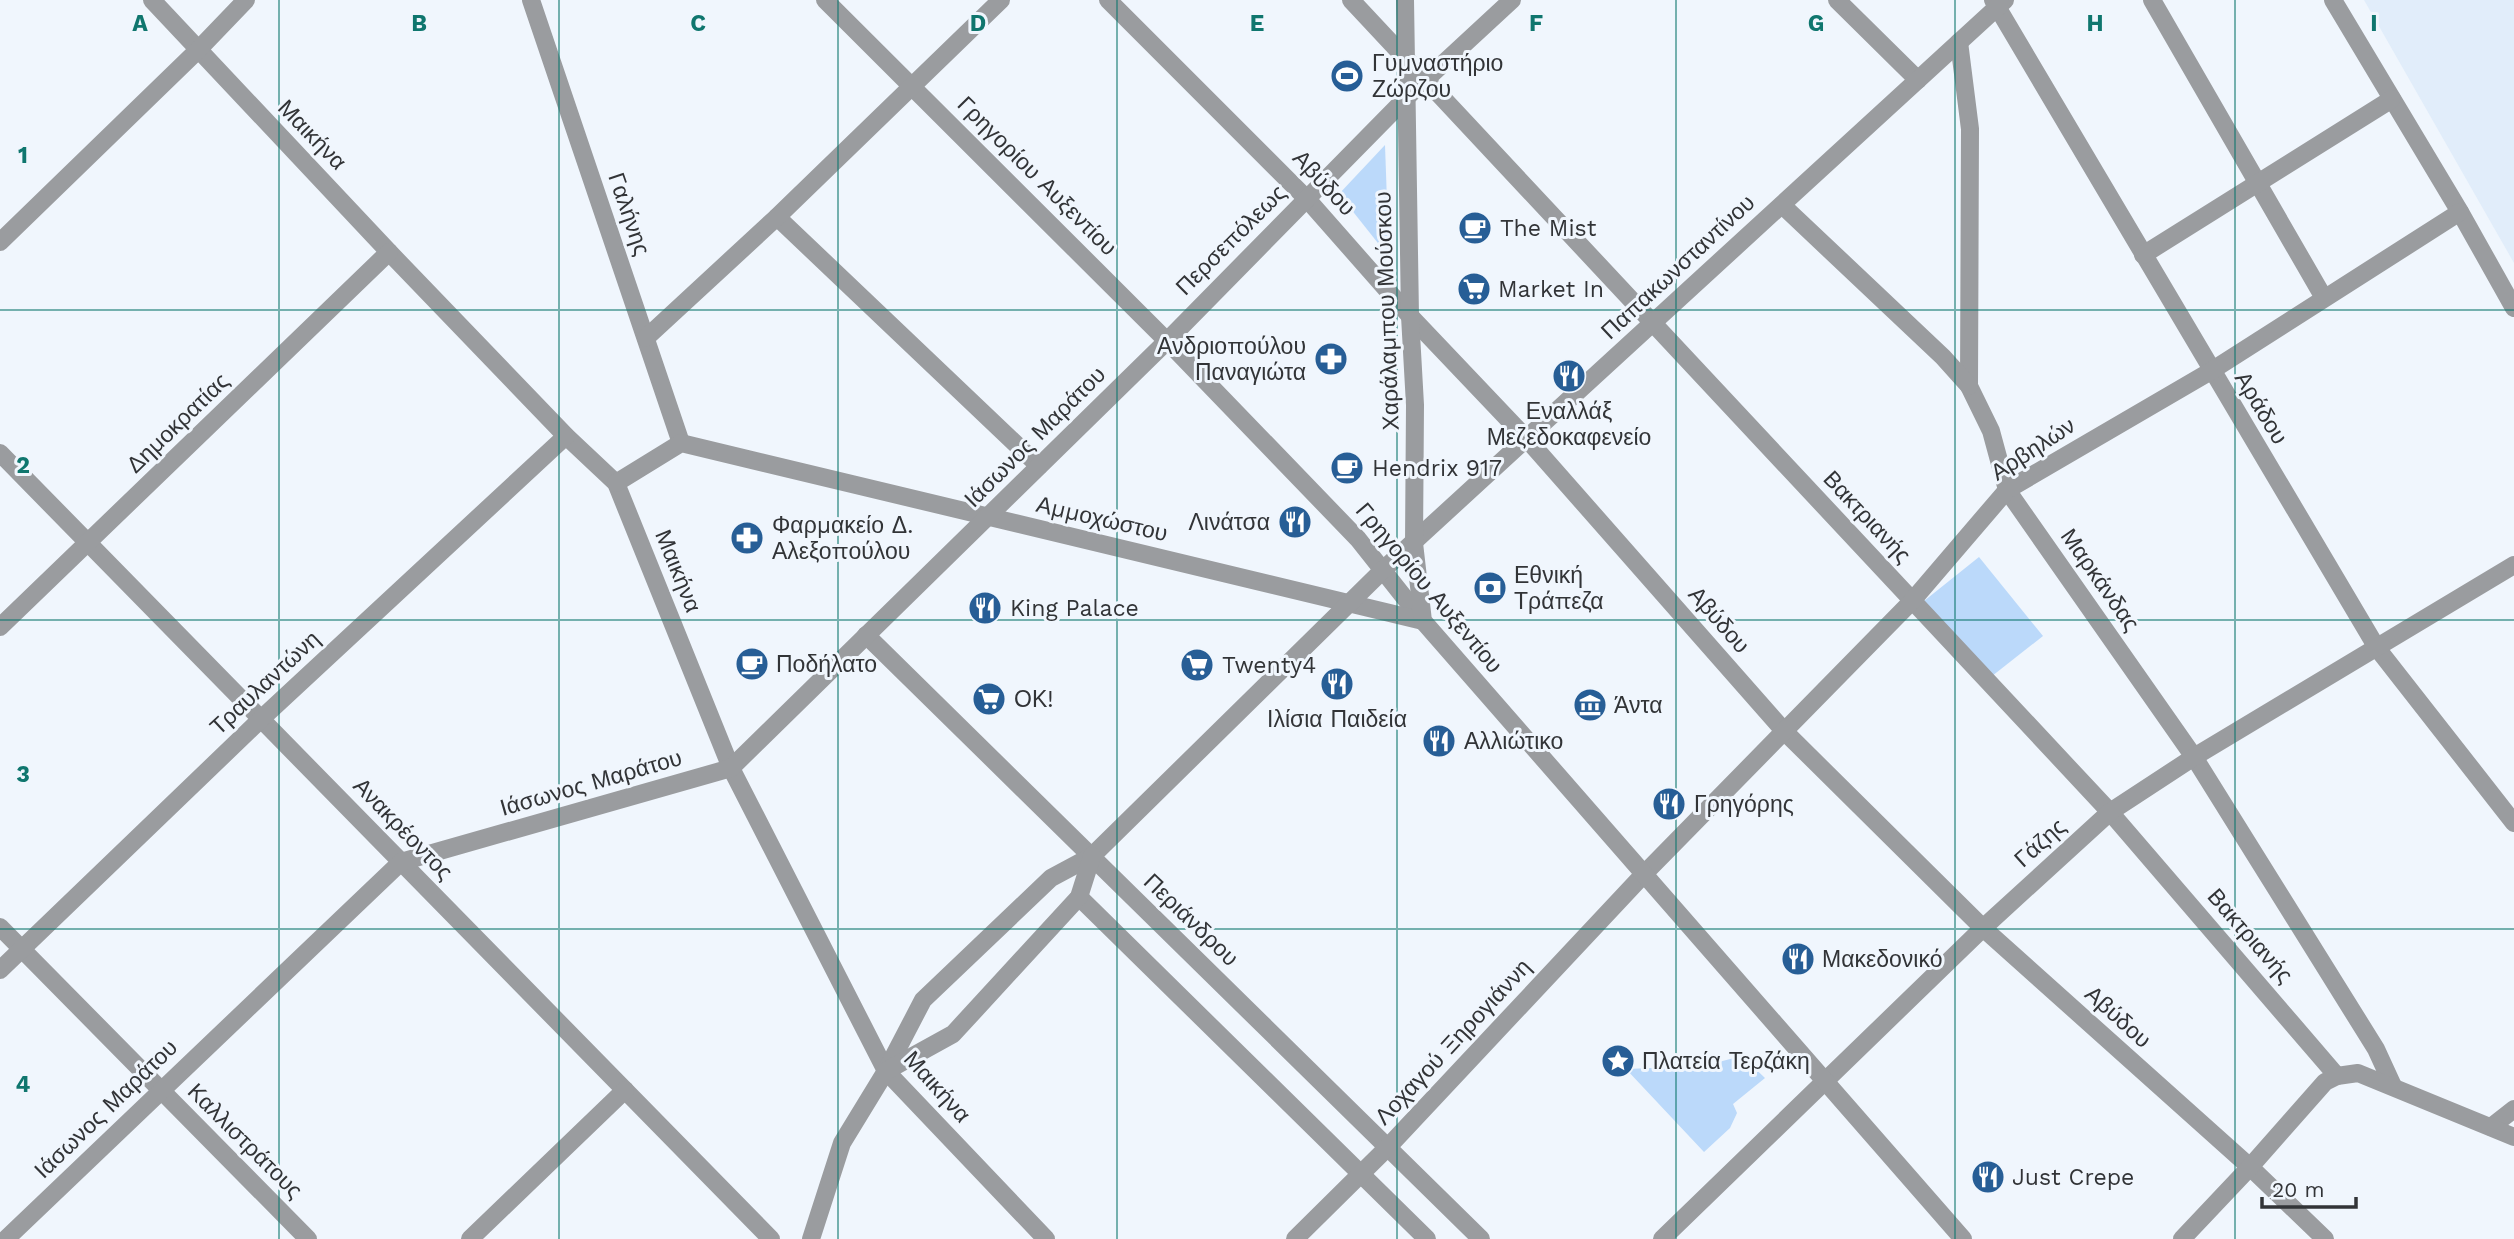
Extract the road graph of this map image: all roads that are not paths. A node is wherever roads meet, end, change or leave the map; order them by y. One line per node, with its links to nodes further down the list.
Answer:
1 (152, 0): 15 (street, Μαικήνα)
2 (246, 0): 15 (street)
3 (531, 0): 34 (street, Γαλήνης)
4 (825, 0): 19 (street, Γρηγορίου Αυξεντίου)
5 (1001, 0): 19 (street)
6 (1108, 0): 23 (street, Αβύδου)
7 (1351, 0): 16 (street, Βακτριανής)
8 (1405, 0): 16 (street, Χαράλαμπου Μούσκου)
9 (1512, 0): 17 (street, Περσεπόλεως)
10 (1837, 0): 18 (street)
11 (2152, 0): 22 (street)
12 (2333, 0): 21 (street)
13 (1998, 3): 14 (street, Παπακωνσταντίνου); 29 (street, Αράδου)
14 (1959, 42): 18 (street, Παπακωνσταντίνου); 37 (street, Μαρκάνδας)
15 (198, 50): 27 (street); 28 (street, Μαικήνα)
16 (1406, 61): 17 (street, Βακτριανής); 20 (street, Χαράλαμπου Μούσκου)
17 (1424, 80): 20 (street, Περσεπόλεως); 33 (street, Βακτριανής)
18 (1917, 80): 24 (street, Παπακωνσταντίνου)
19 (913, 86): 26 (street); 35 (street, Γρηγορίου Αυξεντίου)
20 (1407, 97): 23 (street, Περσεπόλεως); 32 (street, Χαράλαμπου Μούσκου)
21 (2392, 99): 22 (street); 25 (street)
22 (2258, 184): 29 (street); 30 (street)
23 (1307, 198): 32 (street, Αβύδου); 35 (street, Περσεπόλεως)
24 (1783, 205): 33 (street, Παπακωνσταντίνου); 37 (street)
25 (2460, 212): 30 (street, Αρβηλών); 31 (street)
26 (777, 217): 34 (street); 42 (street)
27 (0, 242)
28 (389, 251): 38 (street, Μαικήνα); 47 (street, Δημοκρατίας)
29 (2143, 255): 36 (street, Αράδου)
30 (2325, 299): 36 (street, Αρβηλών)
31 (2514, 308)
32 (1410, 316): 39 (street, Αβύδου); 46 (street, Χαράλαμπου Μούσκου)
33 (1653, 324): 39 (street, Παπακωνσταντίνου); 50 (street, Βακτριανής)
34 (646, 338): 40 (street, Γαλήνης)
35 (1167, 341): 42 (street, Ιάσωνος Μαράτου); 49 (street, Γρηγορίου Αυξεντίου)
36 (2211, 371): 44 (street, Αρβηλών); 55 (street, Αράδου)
37 (1969, 386): 44 (street, Μαρκάνδας)
38 (566, 436): 43 (street, Μαικήνα); 56 (street, Τραυλαντώνη)
39 (1527, 439): 46 (street, Παπακωνσταντίνου); 57 (street, Αβύδου)
40 (681, 443): 43 (street); 45 (street, Αμμοχώστου)
41 (0, 453): 47 (street, Ανακρέοντος)
42 (1040, 466): 45 (street, Ιάσωνος Μαράτου)
43 (616, 483): 59 (street, Μαικήνα)
44 (2007, 490): 50 (street, Αρβηλών); 58 (street, Μαρκάνδας)
45 (989, 517): 51 (street, Αμμοχώστου); 54 (street, Ιάσωνος Μαράτου)
46 (1414, 543): 49 (street, Παπακωνσταντίνου); 52 (street, Χαράλαμπου Μούσκου)
47 (89, 544): 53 (street, Δημοκρατίας); 56 (street, Ανακρέοντος)
48 (2514, 565): 55 (street, Γάζης)
49 (1384, 569): 51 (street, Παπακωνσταντίνου); 52 (street, Γρηγορίου Αυξεντίου)
50 (1912, 601): 57 (street, Αρβηλών); 60 (street, Βακτριανής)
51 (1351, 604): 52 (street, Αμμοχώστου); 62 (street, Παπακωνσταντίνου)
52 (1423, 621): 64 (street, Γρηγορίου Αυξεντίου)
53 (0, 627)
54 (866, 635): 59 (street, Ιάσωνος Μαράτου); 62 (street, Περιάνδρου)
55 (2377, 648): 58 (street, Γάζης); 61 (street, Αράδου)
56 (261, 719): 63 (street, Ανακρέοντος); 68 (street, Τραυλαντώνη)
57 (1784, 732): 64 (street, Αρβηλών); 67 (street, Αβύδου)
58 (2194, 757): 60 (street, Γάζης); 73 (street, Μαρκάνδας)
59 (731, 768): 63 (street, Ιάσωνος Μαράτου); 70 (street, Μαικήνα)
60 (2110, 812): 67 (street, Γάζης); 71 (street, Βακτριανής)
61 (2514, 823)
62 (1091, 856): 65 (street); 70 (street); 79 (street, Περιάνδρου)
63 (401, 862): 74 (street, Ανακρέοντος); 75 (street, Ιάσωνος Μαράτου)
64 (1644, 874): 72 (street, Γρηγορίου Αυξεντίου); 79 (street, Λοχαγού Ξηρογιάννη)
65 (1079, 897): 70 (street); 81 (street)
66 (0, 927): 68 (street, Καλλιστράτους)
67 (1983, 928): 72 (street, Γάζης); 80 (street, Αβύδου)
68 (23, 949): 69 (street, Τραυλαντώνη); 75 (street, Καλλιστράτους)
69 (0, 970)
70 (886, 1071): 86 (street); 87 (street, Μαικήνα)
71 (2331, 1079): 73 (street); 80 (street)
72 (1825, 1082): 91 (street, Γάζης); 92 (street, Γρηγορίου Αυξεντίου)
73 (2393, 1086): 77 (street)
74 (625, 1090): 84 (street); 85 (street, Ανακρέοντος)
75 (160, 1091): 82 (street, Ιάσωνος Μαράτου); 83 (street, Καλλιστράτους)
76 (2514, 1109): 77 (street)
77 (2491, 1127): 78 (street)
78 (2514, 1136)
79 (1388, 1147): 81 (street, Λοχαγού Ξηρογιάννη); 90 (street, Περιάνδρου)
80 (2250, 1167): 93 (street); 94 (street, Αβύδου)
81 (1362, 1173): 88 (street, Λοχαγού Ξηρογιάννη); 89 (street)
82 (6, 1239)
83 (308, 1239)
84 (470, 1239)
85 (771, 1239)
86 (811, 1239)
87 (1046, 1239)
88 (1295, 1239)
89 (1427, 1239)
90 (1481, 1239)
91 (1662, 1239)
92 (1963, 1239)
93 (2182, 1239)
94 (2325, 1239)

